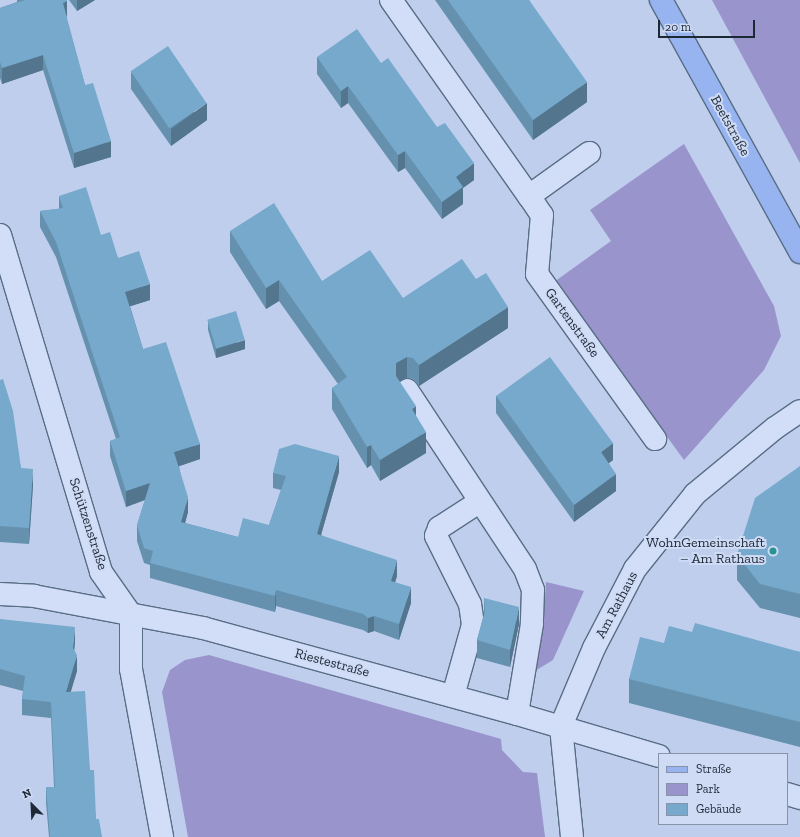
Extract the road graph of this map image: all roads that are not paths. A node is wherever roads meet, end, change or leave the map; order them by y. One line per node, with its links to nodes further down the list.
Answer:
1 (391, 0): 4 (street, Gartenstraße)
2 (661, 0): 6 (main road, Beetstraße)
3 (589, 153): 4 (street)
4 (529, 196): 9 (street, Gartenstraße)
5 (0, 235): 12 (street, Schützenstraße)
6 (800, 252)
7 (407, 390): 10 (street)
8 (800, 411): 15 (street, Am Rathaus)
9 (655, 439)
10 (479, 502): 13 (street); 14 (street)
11 (0, 594): 12 (street, Riestestraße)
12 (131, 615): 13 (street, Riestestraße); 19 (street)
13 (453, 696): 14 (street, Riestestraße)
14 (516, 714): 15 (street, Riestestraße)
15 (561, 726): 16 (street, Riestestraße); 20 (street, Am Rathaus)
16 (658, 756)
17 (788, 794): 18 (street)
18 (800, 798)
19 (162, 837)
20 (572, 837)

